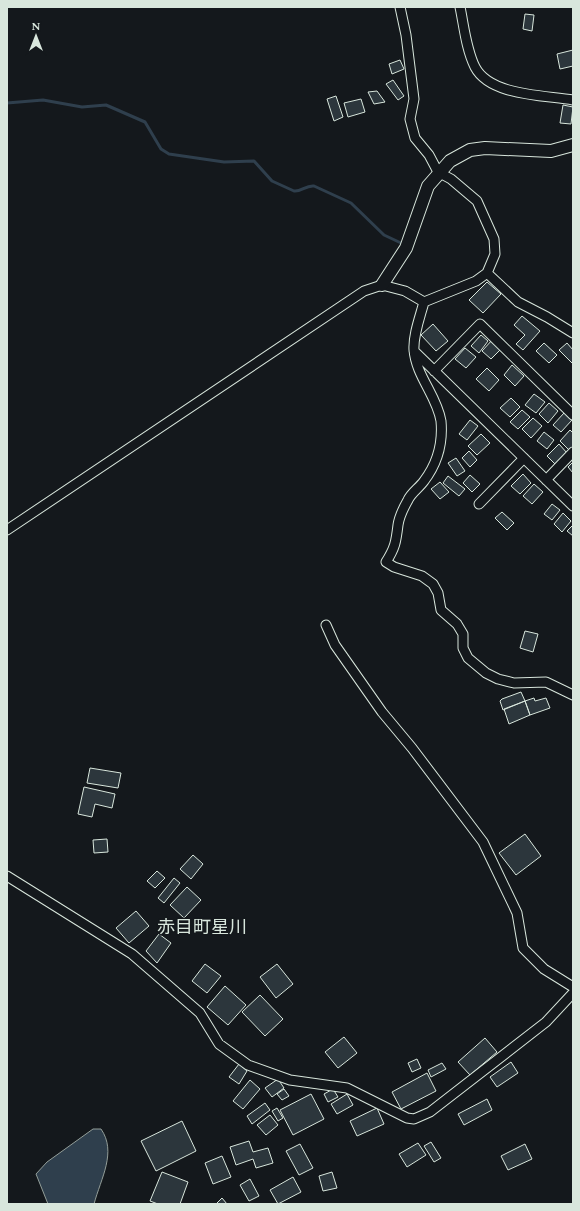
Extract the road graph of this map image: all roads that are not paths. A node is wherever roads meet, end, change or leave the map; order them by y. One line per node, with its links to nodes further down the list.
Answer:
1 (400, 7): 5 (street)
2 (460, 7): 3 (street)
3 (573, 100)
4 (573, 145): 5 (street)
5 (438, 172): 6 (street); 7 (street)
6 (487, 273): 8 (street); 9 (street)
7 (382, 285): 8 (street); 18 (street)
8 (424, 302): 10 (street)
9 (573, 333)
10 (414, 351): 11 (street); 20 (street)
11 (434, 371): 12 (street); 14 (street)
12 (573, 415)
13 (573, 452): 15 (street)
14 (524, 458): 15 (street); 16 (street)
15 (546, 480): 17 (street)
16 (479, 504)
17 (573, 506)
18 (7, 530)
19 (326, 625): 22 (street)
20 (573, 695)
21 (7, 876): 23 (street)
22 (573, 987)
23 (573, 993)

